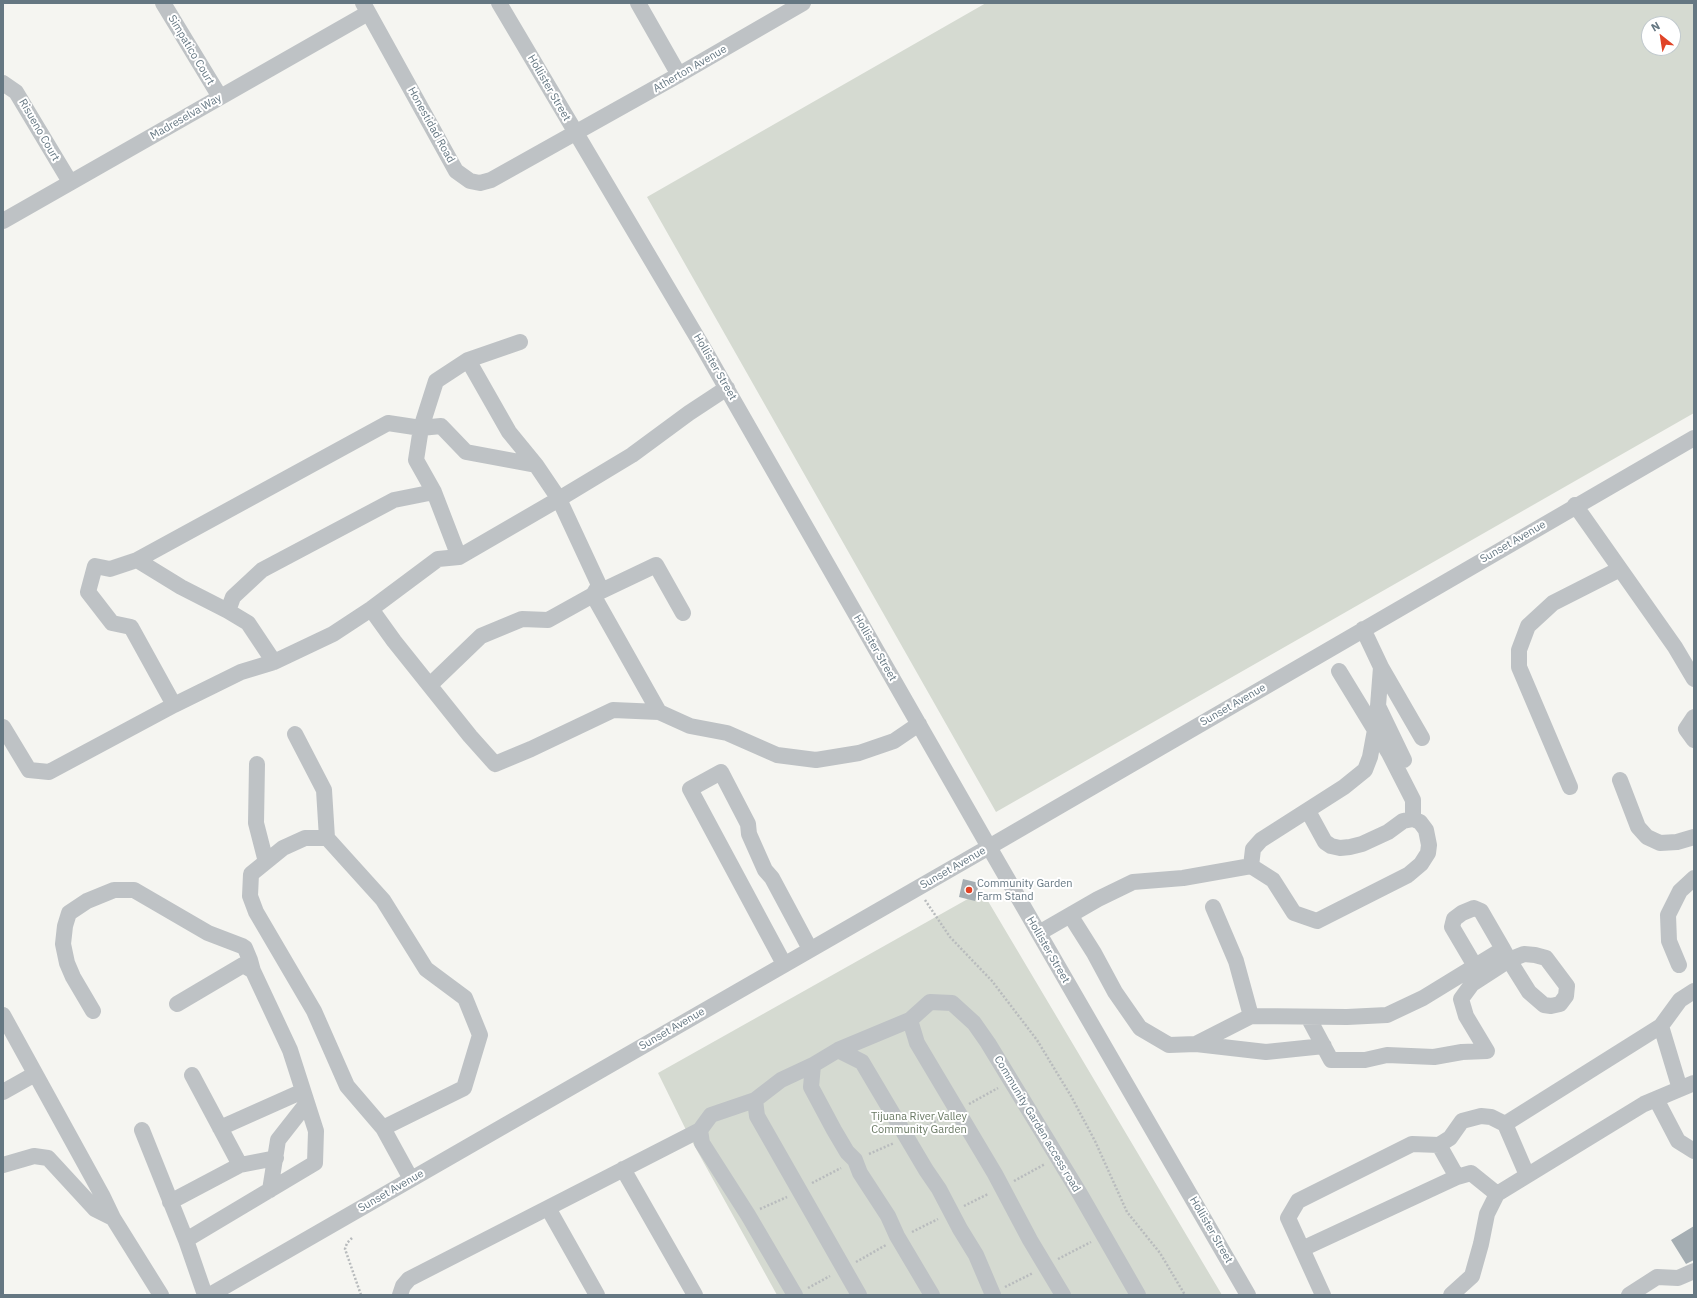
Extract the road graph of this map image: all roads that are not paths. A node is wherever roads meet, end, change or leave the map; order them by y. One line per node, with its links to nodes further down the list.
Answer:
1 (163, 3): 8 (street, Simpatico Court)
2 (499, 3): 9 (street, Hollister Street)
3 (638, 3): 6 (street)
4 (803, 3): 6 (street, Atherton Avenue)
5 (365, 8): 8 (street, Madreselva Way); 9 (street, Honestidad Road)
6 (679, 75): 9 (street, Atherton Avenue)
7 (3, 83): 10 (street, Risueno Court)
8 (220, 97): 10 (street, Madreselva Way)
9 (576, 133): 14 (street, Hollister Street)
10 (70, 182): 11 (street, Madreselva Way)
11 (3, 220)
12 (520, 342): 13 (street)
13 (468, 360): 15 (street); 17 (street)
14 (727, 388): 19 (street); 37 (street, Hollister Street)
15 (421, 428): 17 (street); 18 (street); 22 (street)
16 (1694, 438): 20 (street, Sunset Avenue)
17 (536, 465): 19 (street)
18 (434, 492): 21 (street); 26 (street)
19 (559, 499): 21 (street); 24 (street)
20 (1576, 506): 23 (street); 28 (street, Sunset Avenue)
21 (459, 557): 25 (street)
22 (137, 560): 26 (street); 34 (street)
23 (1620, 569): 32 (street); 47 (street)
24 (592, 595): 27 (street); 33 (street); 35 (street)
25 (371, 609): 29 (street); 33 (street)
26 (228, 611): 29 (street)
27 (683, 613)
28 (1363, 629): 30 (street); 52 (street, Sunset Avenue)
29 (274, 662): 34 (street)
30 (1381, 667): 41 (street); 44 (street)
31 (1339, 671): 39 (street)
32 (1694, 679)
33 (430, 686): 35 (street)
34 (174, 705): 43 (street)
35 (659, 712): 37 (street)
36 (1694, 717): 42 (street)
37 (919, 724): 52 (street, Hollister Street)
38 (3, 726): 43 (street)
39 (1375, 730): 48 (street); 49 (street)
40 (295, 734): 51 (street)
41 (1422, 738)
42 (1694, 740)
43 (10, 749)
44 (1404, 760)
45 (257, 764): 53 (street)
46 (1620, 780): 50 (street)
47 (1570, 787)
48 (1308, 811): 49 (street); 54 (street)
49 (1413, 819): 54 (street)
50 (1694, 837)
51 (327, 838): 53 (street); 88 (street)
52 (989, 847): 58 (street, Hollister Street); 59 (street, Sunset Avenue)
53 (266, 862): 88 (street)
54 (1251, 866): 57 (street)
55 (1694, 878): 62 (street)
56 (1214, 908): 71 (street)
57 (1070, 915): 58 (street); 75 (street)
58 (1039, 933): 120 (street, Hollister Street)
59 (810, 950): 61 (street, Sunset Avenue); 61 (street)
60 (1506, 954): 63 (street); 63 (street); 67 (street)
61 (784, 964): 99 (street, Sunset Avenue)
62 (1679, 965)
63 (1475, 966): 65 (street)
64 (253, 971): 68 (street); 69 (street); 83 (street)
65 (1450, 982): 67 (street); 72 (street)
66 (1694, 990): 74 (street)
67 (1461, 999): 76 (street)
68 (177, 1004)
69 (93, 1011)
70 (3, 1015): 79 (street)
71 (1251, 1016): 72 (street); 75 (street)
72 (1308, 1017): 76 (street)
73 (910, 1020): 77 (street, Community Garden access road); 118 (street); 119 (street, Community Garden access road)
74 (1661, 1026): 81 (street); 86 (street)
75 (1196, 1044): 76 (street)
76 (1324, 1046)
77 (838, 1050): 78 (street, Community Garden access road); 117 (street)
78 (813, 1065): 85 (street, Community Garden access road); 116 (street)
79 (35, 1074): 82 (street); 104 (street)
80 (192, 1075): 87 (street)
81 (1687, 1086): 84 (street)
82 (3, 1092)
83 (305, 1097): 87 (street); 93 (street); 100 (street)
84 (1656, 1099): 92 (street); 97 (street)
85 (755, 1100): 90 (street, Community Garden access road); 115 (street)
86 (1504, 1124): 91 (street); 97 (street)
87 (220, 1128): 95 (street)
88 (383, 1128): 99 (street)
89 (142, 1130): 102 (street)
90 (700, 1130): 96 (street); 114 (street)
91 (1439, 1144): 98 (street); 106 (street)
92 (1694, 1152)
93 (276, 1158): 95 (street); 100 (street)
94 (3, 1165): 104 (street)
95 (240, 1165): 102 (street)
96 (623, 1169): 103 (street); 113 (street)
97 (1527, 1175): 101 (street)
98 (1457, 1177): 101 (street); 106 (street)
99 (411, 1179): 110 (street, Sunset Avenue)
100 (270, 1190): 105 (street)
101 (1497, 1194): 122 (street)
102 (170, 1202): 105 (street)
103 (548, 1208): 111 (street); 112 (street)
104 (113, 1218): 108 (street)
105 (186, 1240): 109 (street)
106 (1302, 1248): 121 (street)
107 (1694, 1271): 123 (street)
108 (161, 1295)
109 (205, 1295)
110 (210, 1295)
111 (400, 1295)
112 (597, 1295)
113 (695, 1295)
114 (795, 1295)
115 (859, 1295)
116 (932, 1295)
117 (993, 1295)
118 (1063, 1295)
119 (1138, 1295)
120 (1248, 1295)
121 (1324, 1295)
122 (1451, 1295)
123 (1630, 1295)

